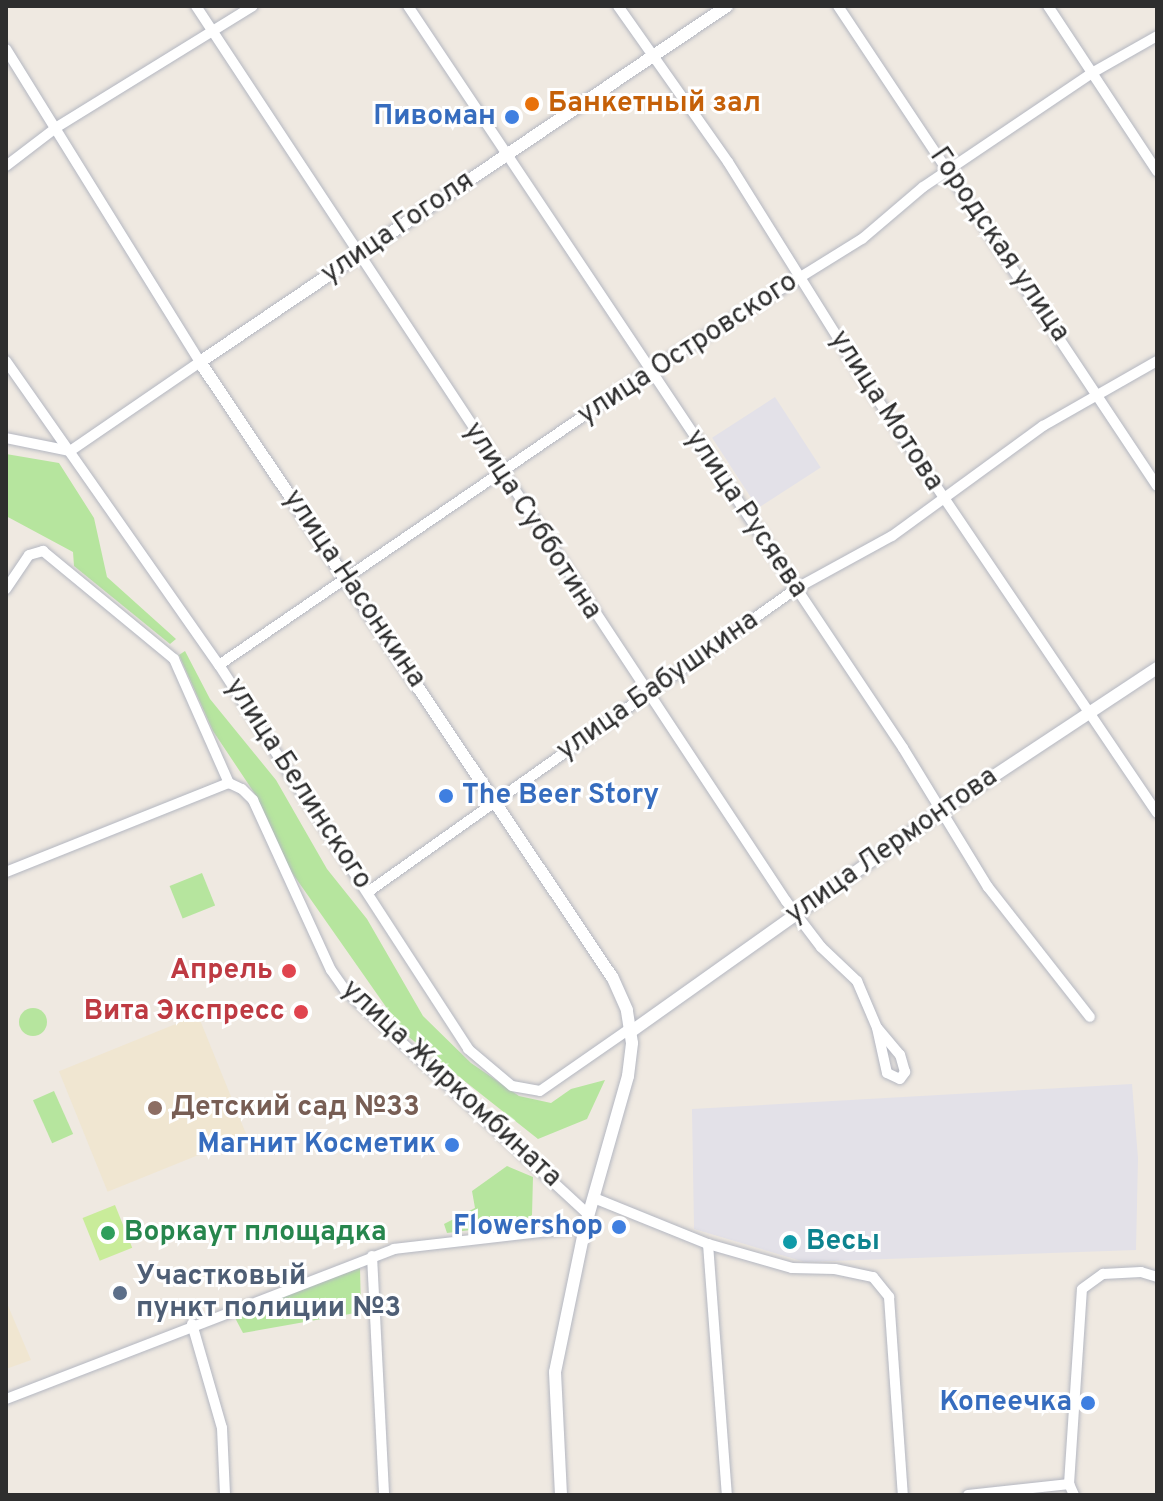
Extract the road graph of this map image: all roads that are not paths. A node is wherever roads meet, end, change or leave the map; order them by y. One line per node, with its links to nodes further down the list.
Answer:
1 (196, 6): 8 (street, улица Субботина)
2 (253, 6): 8 (street)
3 (408, 6): 14 (street, улица Русяева)
4 (618, 6): 11 (street, улица Мотова)
5 (727, 6): 11 (street, улица Гоголя)
6 (838, 6): 16 (street, Городская улица)
7 (1048, 6): 12 (street)
8 (213, 34): 13 (street); 18 (street, улица Субботина)
9 (1157, 36): 12 (street, улица Островского)
10 (6, 49): 13 (street, улица Насонкина)
11 (653, 55): 14 (street, улица Гоголя); 19 (street, улица Мотова)
12 (1092, 73): 16 (street, улица Островского); 17 (street)
13 (57, 127): 15 (street); 22 (street, улица Насонкина)
14 (507, 155): 18 (street, улица Гоголя); 23 (street, улица Русяева)
15 (6, 166)
16 (950, 170): 19 (street, улица Островского); 24 (street, Городская улица)
17 (1157, 171)
18 (359, 255): 22 (street, улица Гоголя); 27 (street, улица Субботина)
19 (798, 277): 23 (street, улица Островского); 29 (street, улица Мотова)
20 (6, 361): 26 (street, улица Белинского)
21 (1157, 361): 24 (street, улица Бабушкина)
22 (200, 362): 26 (street, улица Гоголя); 30 (street, улица Насонкина)
23 (649, 371): 27 (street, улица Островского); 31 (street, улица Русяева)
24 (1099, 396): 28 (street, Городская улица); 29 (street, улица Бабушкина)
25 (6, 438): 26 (street)
26 (70, 451): 33 (street, улица Белинского)
27 (501, 475): 30 (street, улица Островского); 35 (street, улица Субботина)
28 (1157, 486)
29 (943, 497): 31 (street, улица Бабушкина); 36 (street, улица Мотова)
30 (347, 579): 33 (street, улица Островского); 38 (street, улица Насонкина)
31 (797, 588): 35 (street, улица Бабушкина); 39 (street, улица Русяева)
32 (6, 589): 37 (street)
33 (219, 665): 42 (street, улица Белинского)
34 (1157, 668): 36 (street, улица Лермонтова)
35 (646, 694): 38 (street, улица Бабушкина); 43 (street, улица Субботина)
36 (1090, 712): 39 (street, улица Лермонтова); 40 (street, улица Мотова)
37 (229, 783): 41 (street); 48 (street, улица Жиркомбината)
38 (496, 802): 42 (street, улица Бабушкина); 46 (street, улица Насонкина)
39 (941, 811): 43 (street, улица Лермонтова); 44 (street, улица Русяева)
40 (1157, 813)
41 (6, 872)
42 (368, 892): 46 (street, улица Белинского)
43 (794, 913): 45 (street, улица Субботина); 46 (street, улица Лермонтова)
44 (1090, 1017)
45 (877, 1028)
46 (632, 1029): 47 (street, улица Насонкина)
47 (594, 1198): 48 (street, улица Насонкина); 49 (street)
48 (587, 1221): 50 (street); 57 (street, улица Насонкина)
49 (708, 1244): 58 (street); 59 (street)
50 (372, 1256): 52 (street); 56 (street)
51 (1157, 1277): 54 (street)
52 (192, 1324): 53 (street); 55 (street)
53 (6, 1399)
54 (1069, 1484): 60 (street); 61 (street)
55 (225, 1495)
56 (384, 1495)
57 (561, 1495)
58 (727, 1495)
59 (903, 1495)
60 (968, 1495)
61 (1074, 1495)

